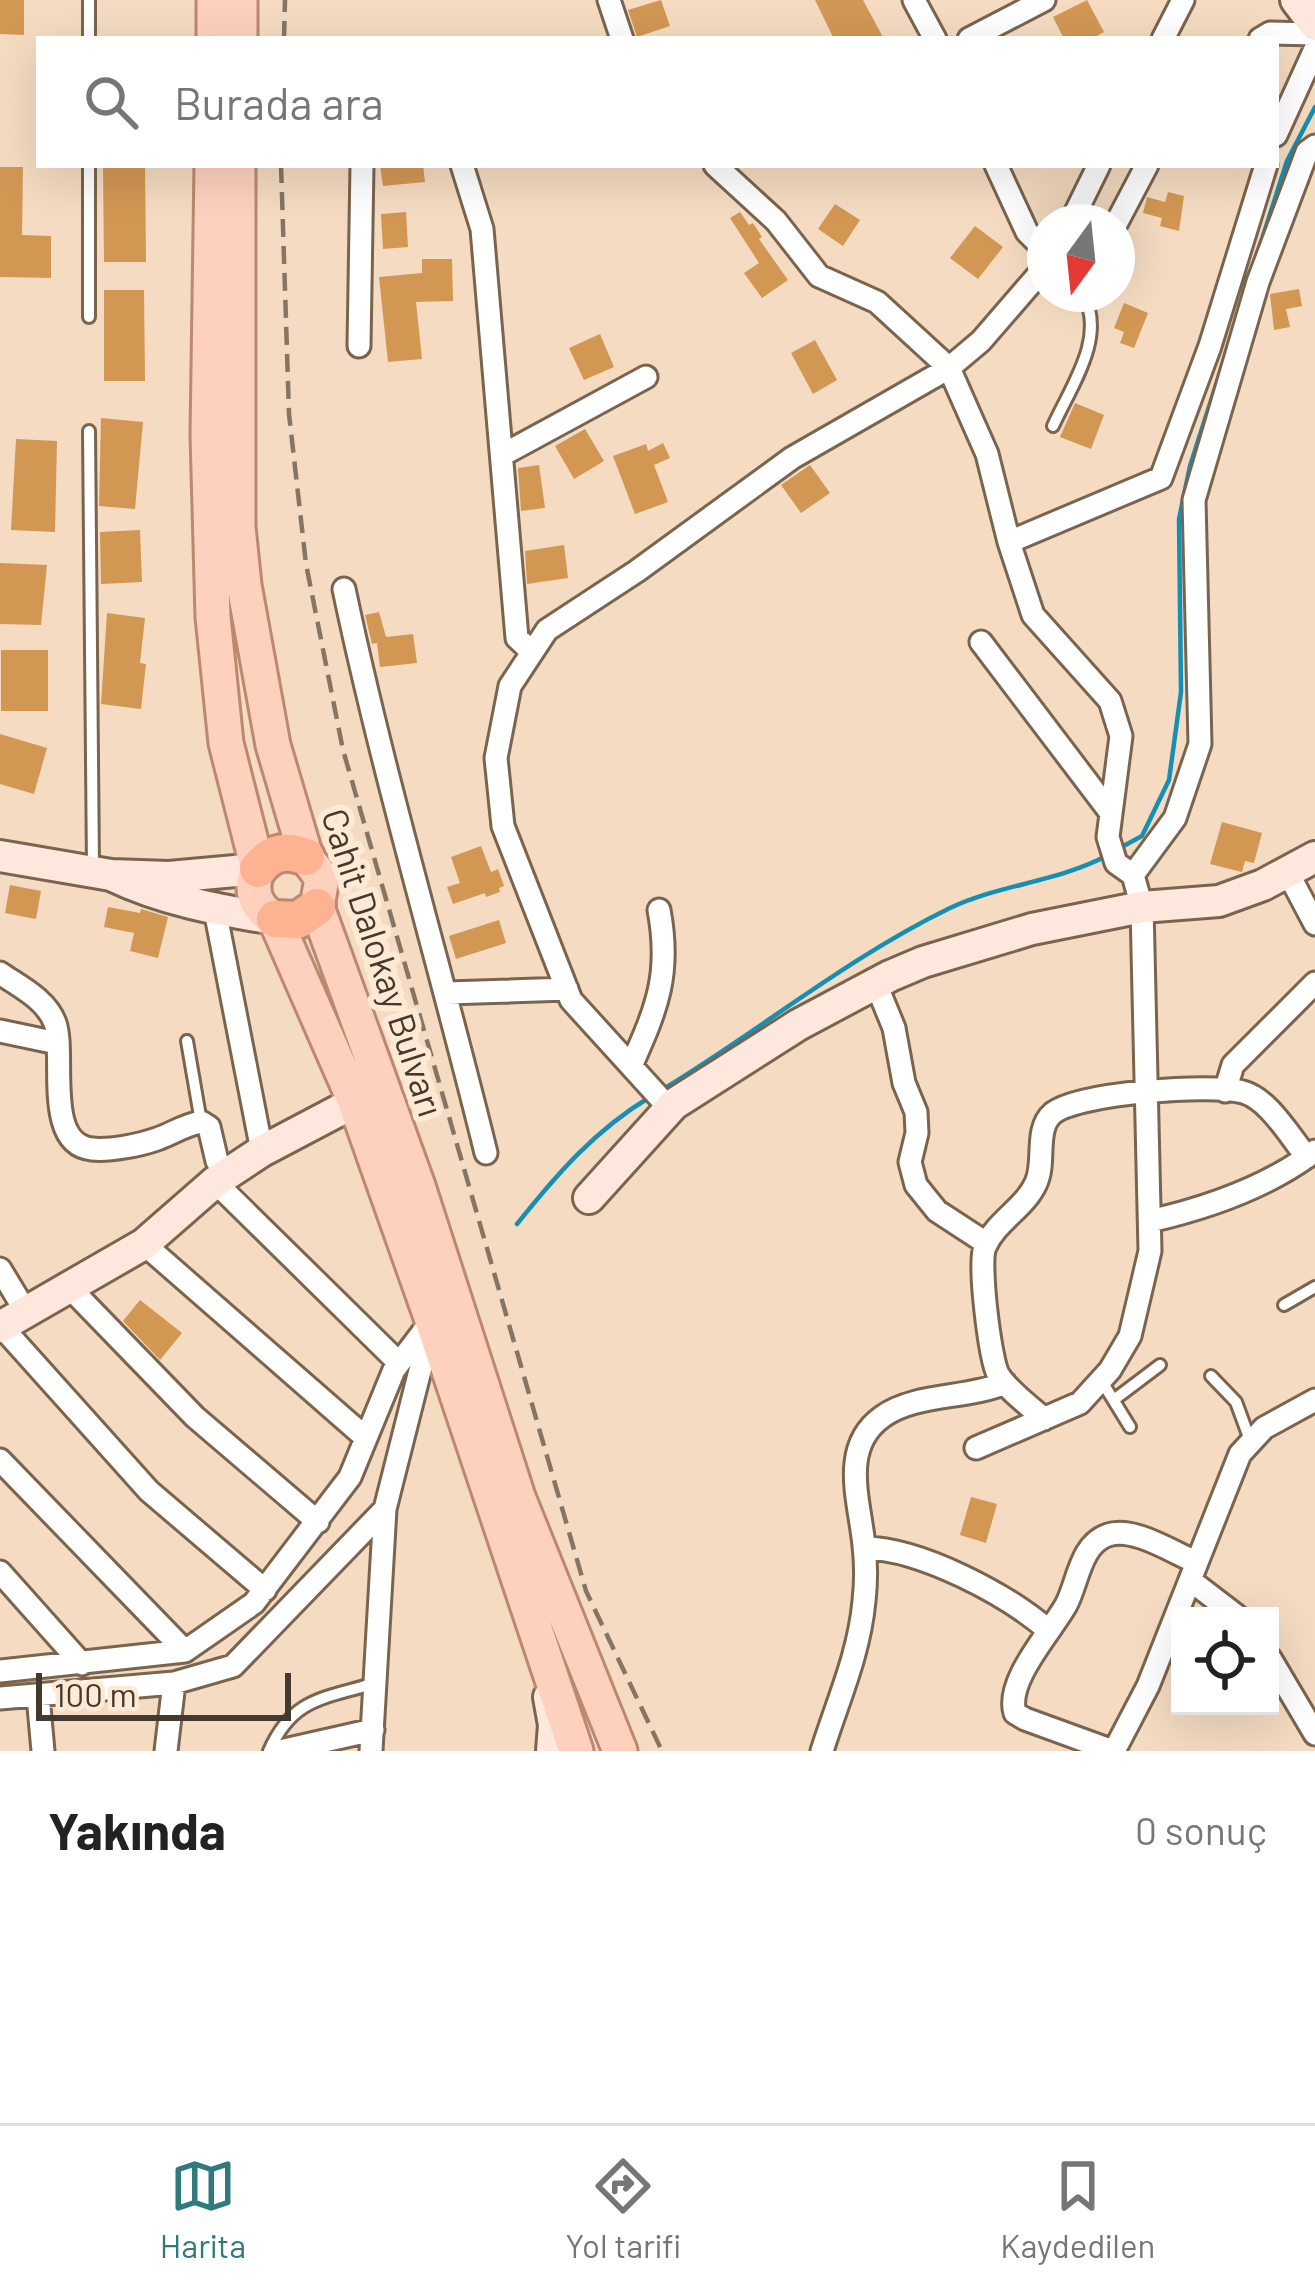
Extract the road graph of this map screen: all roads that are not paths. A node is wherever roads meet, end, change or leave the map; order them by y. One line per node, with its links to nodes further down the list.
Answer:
1 (89, 0): 11 (lane)
2 (214, 0): 12 (main road)
3 (240, 0): 13 (main road)
4 (609, 0): 10 (street)
5 (914, 0): 14 (street)
6 (1044, 0): 15 (street)
7 (1183, 0): 16 (street)
8 (1296, 0): 9 (street)
9 (1315, 29): 17 (street)
10 (620, 35)
11 (89, 36)
12 (214, 36)
13 (240, 36)
14 (933, 36)
15 (975, 36)
16 (1165, 36)
17 (1265, 36)
18 (1315, 49): 19 (street)
19 (1279, 128)
20 (1315, 146): 52 (street)
21 (89, 168): 36 (lane)
22 (212, 168): 51 (main road, Cahit Dalokay Bulvarı)
23 (238, 168): 49 (main road, Cahit Dalokay Bulvarı)
24 (362, 168): 37 (street)
25 (463, 168): 42 (street)
26 (724, 168): 38 (street)
27 (997, 168): 33 (street)
28 (1098, 168): 31 (street)
29 (1145, 168): 32 (street)
30 (1265, 168): 43 (street)
31 (1080, 204)
32 (1126, 204)
33 (1027, 230)
34 (1027, 288): 38 (street)
35 (1091, 312): 40 (lane)
36 (88, 317)
37 (359, 346)
38 (950, 368): 43 (street); 46 (street)
39 (646, 377): 42 (street)
40 (1053, 426)
41 (89, 430): 53 (lane)
42 (503, 454): 46 (street)
43 (1009, 542): 47 (street)
44 (344, 590): 64 (street)
45 (981, 642): 47 (street)
46 (532, 652): 63 (street)
47 (1110, 812): 52 (street)
48 (0, 856): 53 (street)
49 (306, 857): 51 (highway); 54 (main road, Cahit Dalokay Bulvarı)
50 (1302, 865): 55 (street); 59 (street)
51 (258, 869): 53 (street); 58 (main road, Cahit Dalokay Bulvarı)
52 (1124, 869): 55 (street)
53 (102, 873): 56 (street)
54 (317, 907): 58 (highway); 125 (main road, Cahit Dalokay Bulvarı)
55 (1142, 907): 62 (street); 69 (street)
56 (215, 910): 58 (street); 74 (street)
57 (659, 910): 68 (street)
58 (274, 919): 72 (main road, Cahit Dalokay Bulvarı)
59 (1315, 924)
60 (0, 974): 67 (street)
61 (1315, 982): 70 (street)
62 (876, 984): 71 (street); 80 (street)
63 (567, 989): 64 (street); 68 (street)
64 (447, 993): 75 (street)
65 (0, 1030): 67 (street)
66 (187, 1041): 73 (lane)
67 (57, 1042): 73 (street)
68 (631, 1066): 71 (street)
69 (1145, 1091): 70 (street); 79 (street); 80 (street)
70 (1225, 1091): 76 (street)
71 (659, 1097): 78 (street)
72 (355, 1102): 74 (street); 86 (main road, Cahit Dalokay Bulvarı)
73 (201, 1122): 77 (street)
74 (262, 1150): 77 (street)
75 (486, 1153)
76 (1311, 1154): 79 (street)
77 (220, 1178): 81 (street); 88 (street)
78 (589, 1198)
79 (1150, 1221): 92 (street)
80 (986, 1243): 91 (street)
81 (144, 1244): 83 (street); 96 (street)
82 (0, 1269): 87 (street)
83 (69, 1287): 87 (street); 101 (street)
84 (1315, 1287): 85 (lane)
85 (1285, 1305)
86 (432, 1320): 88 (street); 100 (street); 108 (main road, Cahit Dalokay Bulvarı)
87 (9, 1322): 105 (street)
88 (398, 1361): 96 (street)
89 (1160, 1365): 92 (lane)
90 (1211, 1376): 97 (lane)
91 (1005, 1383): 94 (street); 102 (street)
92 (1108, 1389): 94 (street); 95 (lane)
93 (1315, 1400): 97 (street)
94 (1044, 1419): 98 (street)
95 (1130, 1427)
96 (366, 1438): 101 (street)
97 (1250, 1440): 103 (street)
98 (976, 1448)
99 (0, 1460): 109 (street)
100 (385, 1509): 113 (street); 114 (street)
101 (318, 1522): 105 (street)
102 (865, 1548): 107 (street); 126 (street)
103 (1192, 1571): 106 (street); 107 (street); 127 (street)
104 (0, 1572): 110 (street)
105 (265, 1589): 109 (street)
106 (1228, 1607)
107 (1048, 1630): 127 (street)
108 (541, 1649): 123 (street); 124 (main road, Cahit Dalokay Bulvarı)
109 (185, 1651): 110 (street)
110 (82, 1664): 111 (street)
111 (0, 1671)
112 (1279, 1673): 117 (street)
113 (174, 1683): 115 (street); 120 (street)
114 (375, 1683): 118 (street); 121 (lane)
115 (38, 1696): 116 (street); 119 (street)
116 (0, 1697)
117 (1315, 1733)
118 (372, 1740): 122 (street)
119 (43, 1751)
120 (166, 1751)
121 (269, 1751)
122 (280, 1751)
123 (551, 1751)
124 (576, 1751)
125 (620, 1751)
126 (822, 1751)
127 (1114, 1751)

